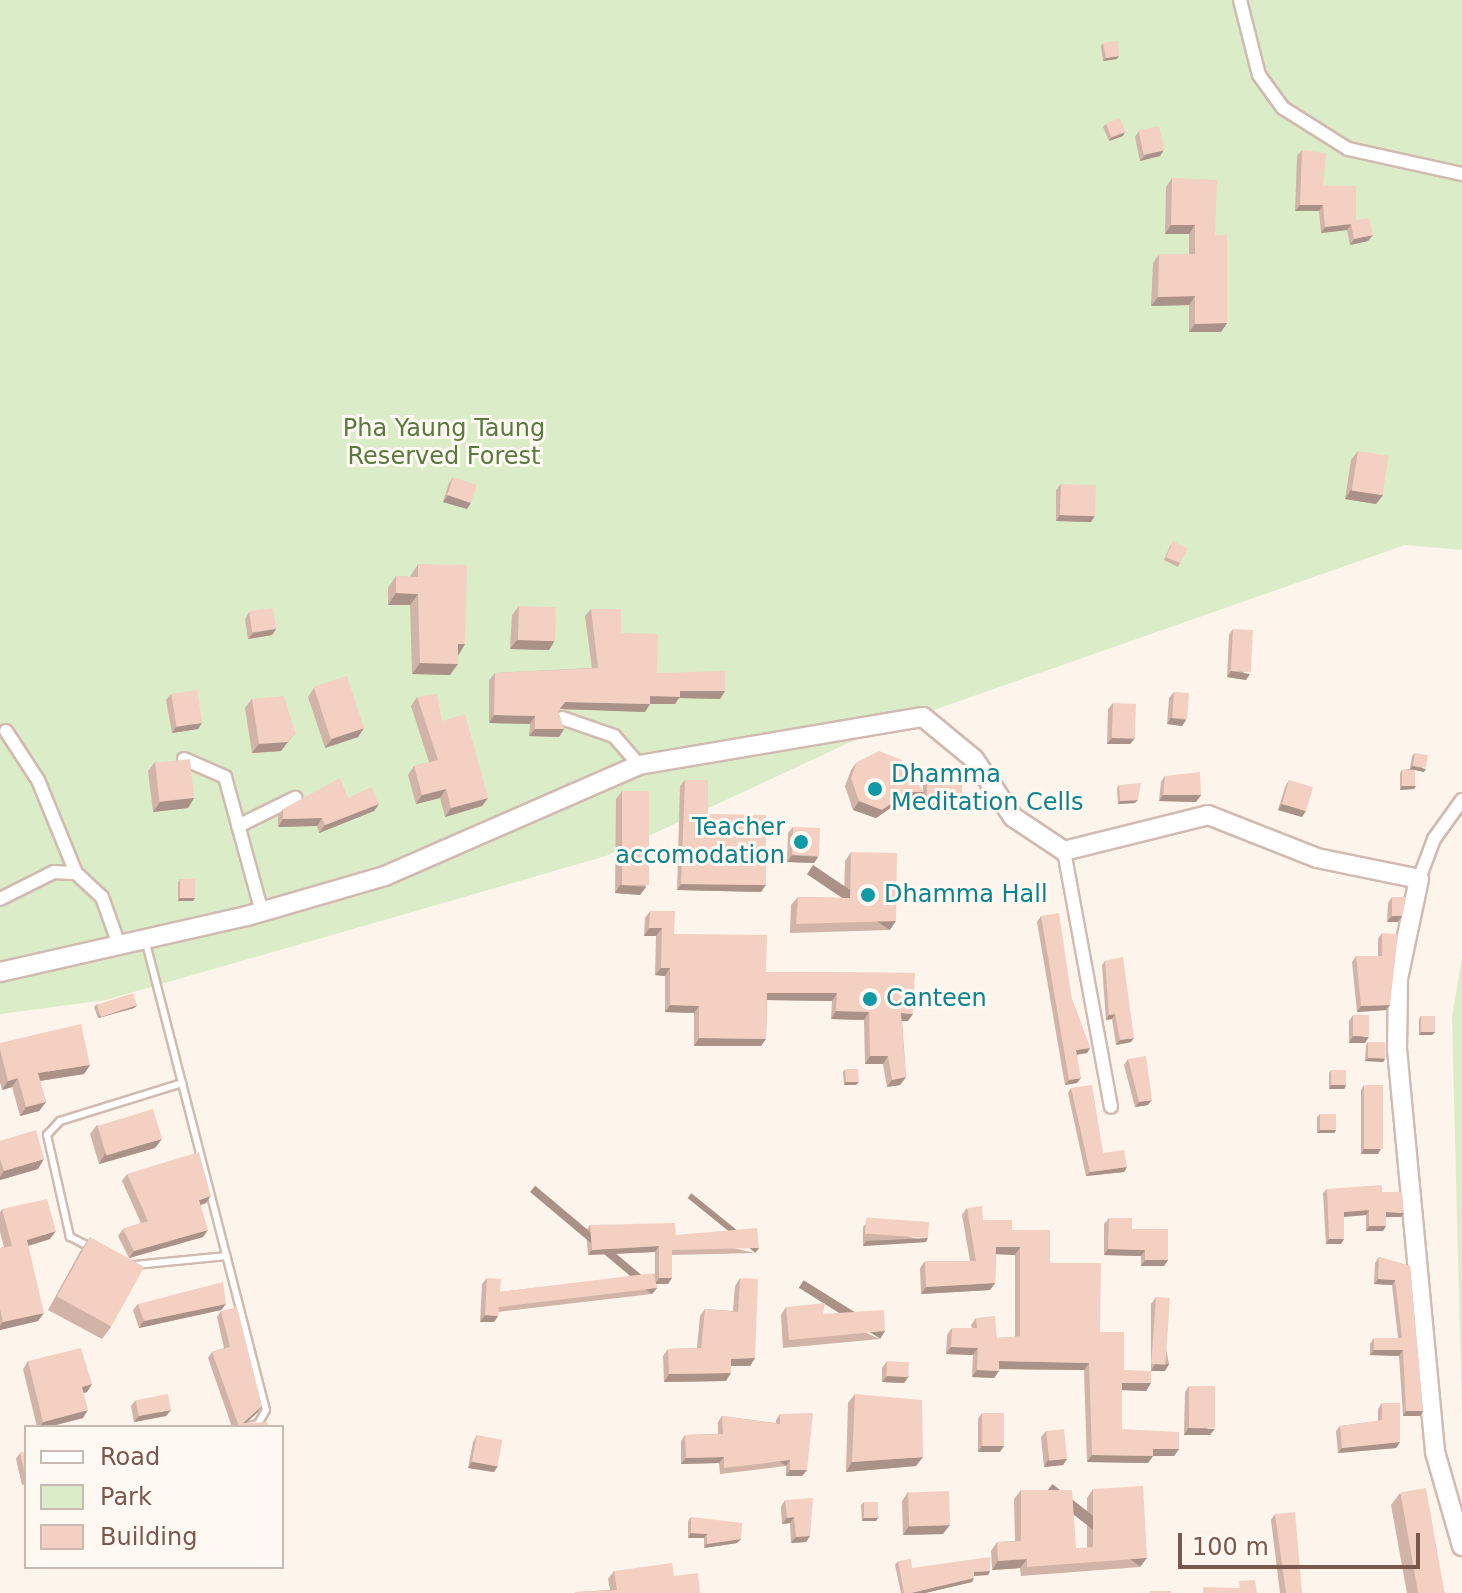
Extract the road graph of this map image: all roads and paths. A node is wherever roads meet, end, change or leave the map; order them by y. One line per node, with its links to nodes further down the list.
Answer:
1 (1240, 0): 2 (street)
2 (1462, 174)
3 (562, 718): 6 (street)
4 (6, 731): 11 (street)
5 (184, 759): 9 (street)
6 (639, 765): 10 (street); 14 (street)
7 (295, 798): 9 (street)
8 (1462, 800): 12 (street)
9 (238, 826): 14 (street)
10 (1064, 851): 12 (street); 19 (street)
11 (76, 873): 13 (street); 16 (street)
12 (1419, 879): 24 (street)
13 (0, 899)
14 (262, 912): 15 (street)
15 (145, 939): 16 (street); 18 (lane)
16 (119, 945): 17 (street)
17 (0, 972)
18 (182, 1083): 20 (lane); 21 (lane)
19 (1111, 1107)
20 (107, 1254)
21 (227, 1256): 22 (lane); 23 (lane)
22 (119, 1260)
23 (253, 1425)
24 (1462, 1546)

